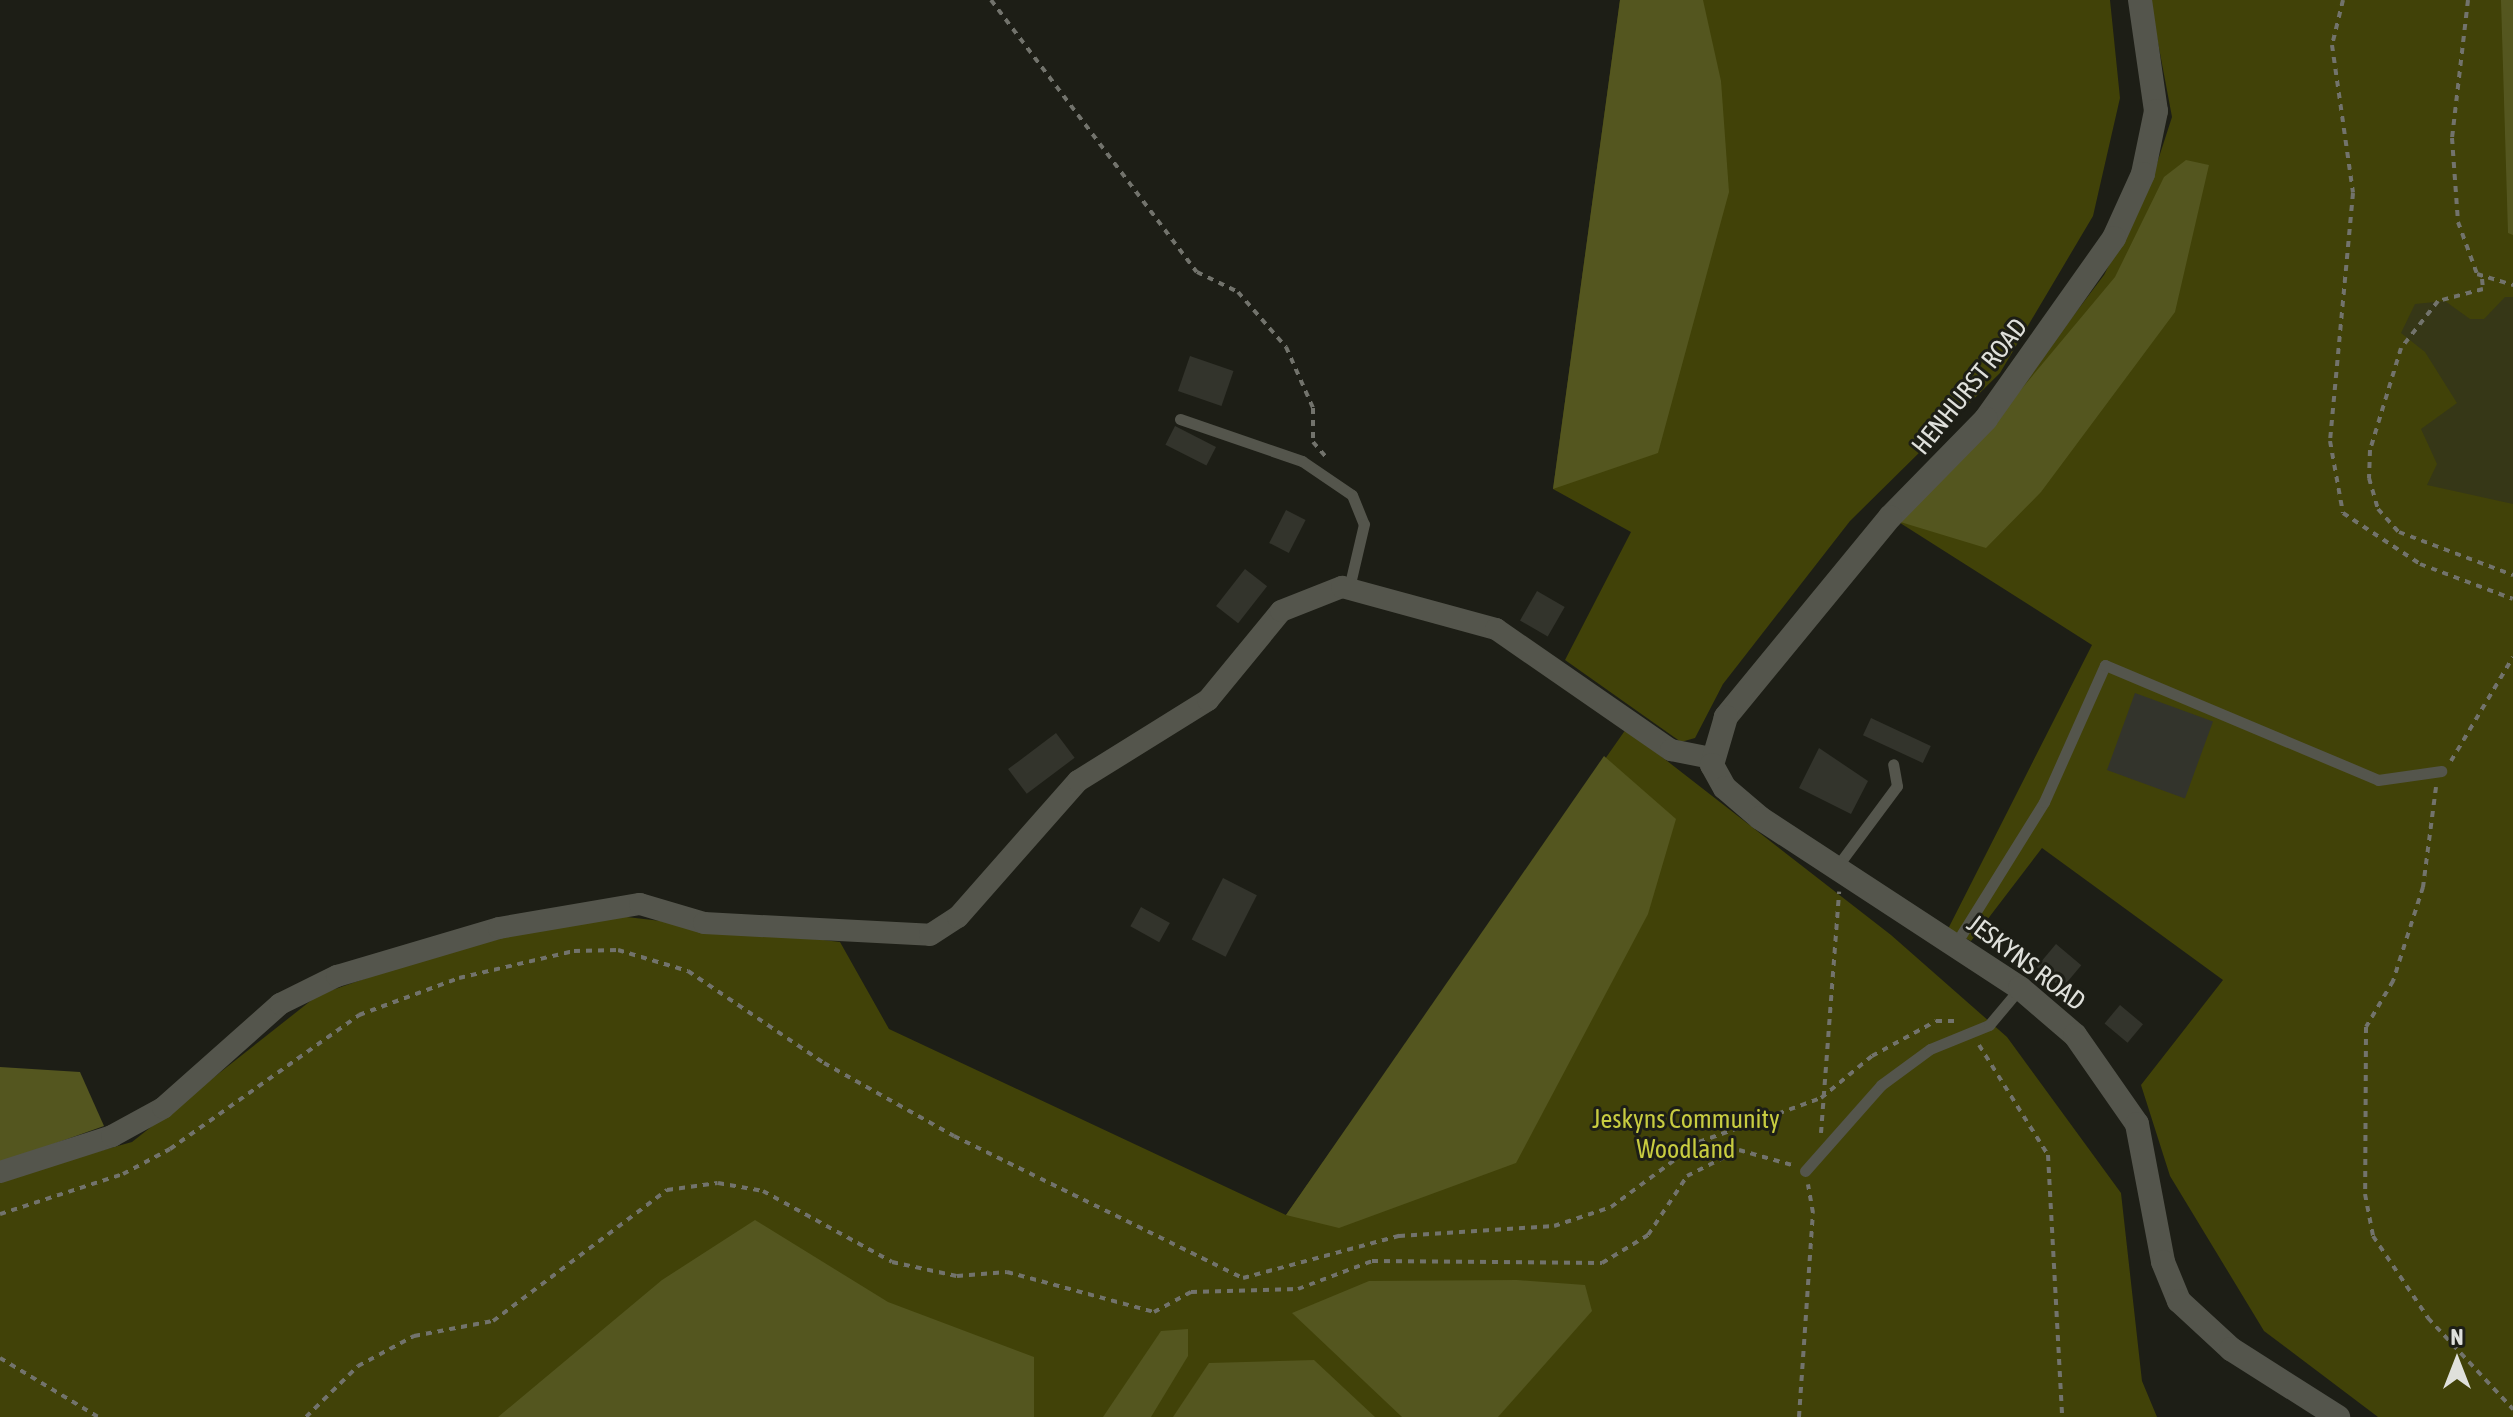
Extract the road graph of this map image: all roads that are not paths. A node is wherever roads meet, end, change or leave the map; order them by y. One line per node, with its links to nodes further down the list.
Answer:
1 (2140, 0): 4 (street, HENHURST ROAD)
2 (1180, 419): 3 (lane)
3 (1349, 588): 4 (street); 11 (street)
4 (1711, 758): 7 (street, JESKYNS ROAD)
5 (1893, 764): 7 (lane)
6 (2441, 771): 8 (lane)
7 (1842, 872): 8 (street, JESKYNS ROAD)
8 (1955, 945): 9 (street, JESKYNS ROAD)
9 (2020, 988): 10 (lane); 12 (street, JESKYNS ROAD)
10 (1805, 1171)
11 (0, 1172)
12 (2338, 1417)

